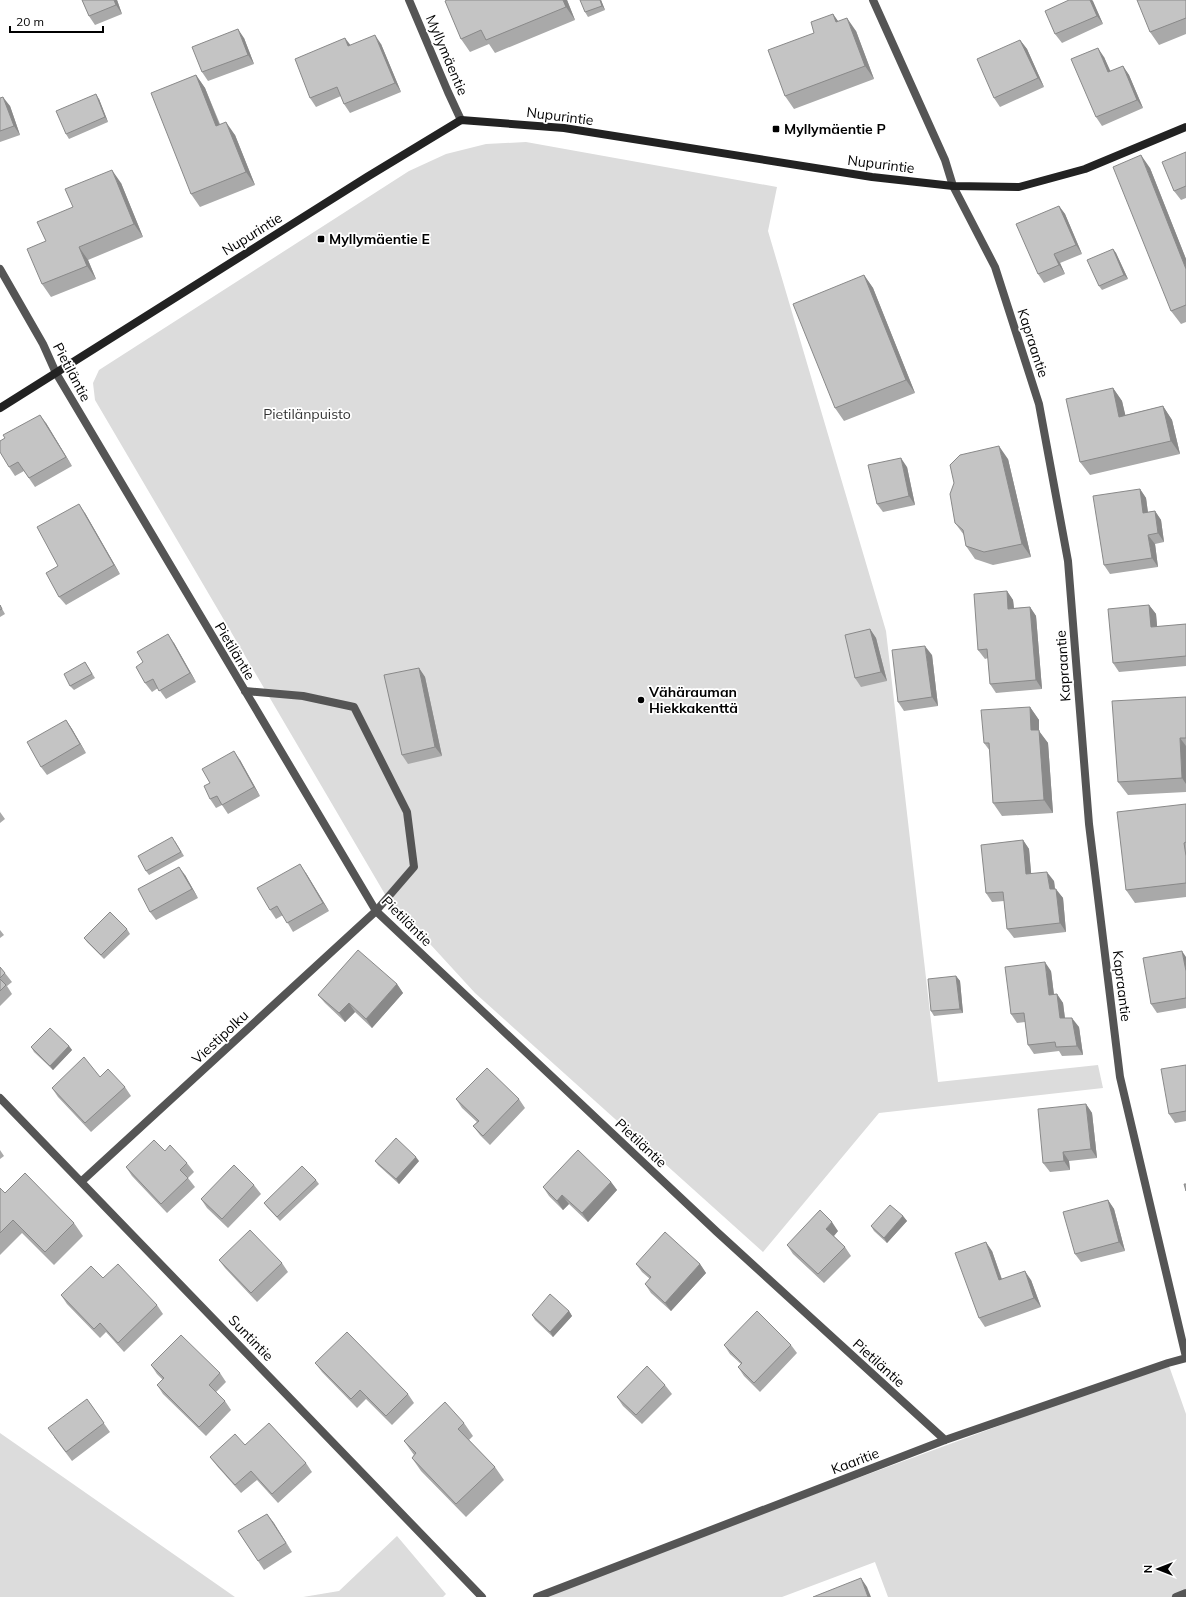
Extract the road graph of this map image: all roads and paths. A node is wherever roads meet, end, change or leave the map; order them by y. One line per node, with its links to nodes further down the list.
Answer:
1 (409, 0): 3 (street, Myllymäentie)
2 (873, 0): 5 (street, Kapraantie)
3 (461, 120): 5 (street, Nupurintie); 7 (street, Nupurintie)
4 (1186, 127): 5 (street, Nupurintie)
5 (953, 186): 13 (street, Kapraantie)
6 (0, 269): 7 (street, Pietiläntie)
7 (56, 373): 8 (street, Nupurintie); 9 (street, Pietiläntie)
8 (0, 408)
9 (245, 692): 10 (street, Pietiläntie); 10 (street, Viestipolku)
10 (376, 911): 12 (street, Viestipolku); 14 (street, Pietiläntie)
11 (0, 1098): 12 (street, Suntintie)
12 (82, 1182): 16 (street, Suntintie)
13 (1186, 1357): 14 (street, Kaaritie)
14 (945, 1440): 17 (street, Kaaritie)
15 (1186, 1593): 18 (street)
16 (482, 1597)
17 (537, 1597)
18 (1176, 1597)

